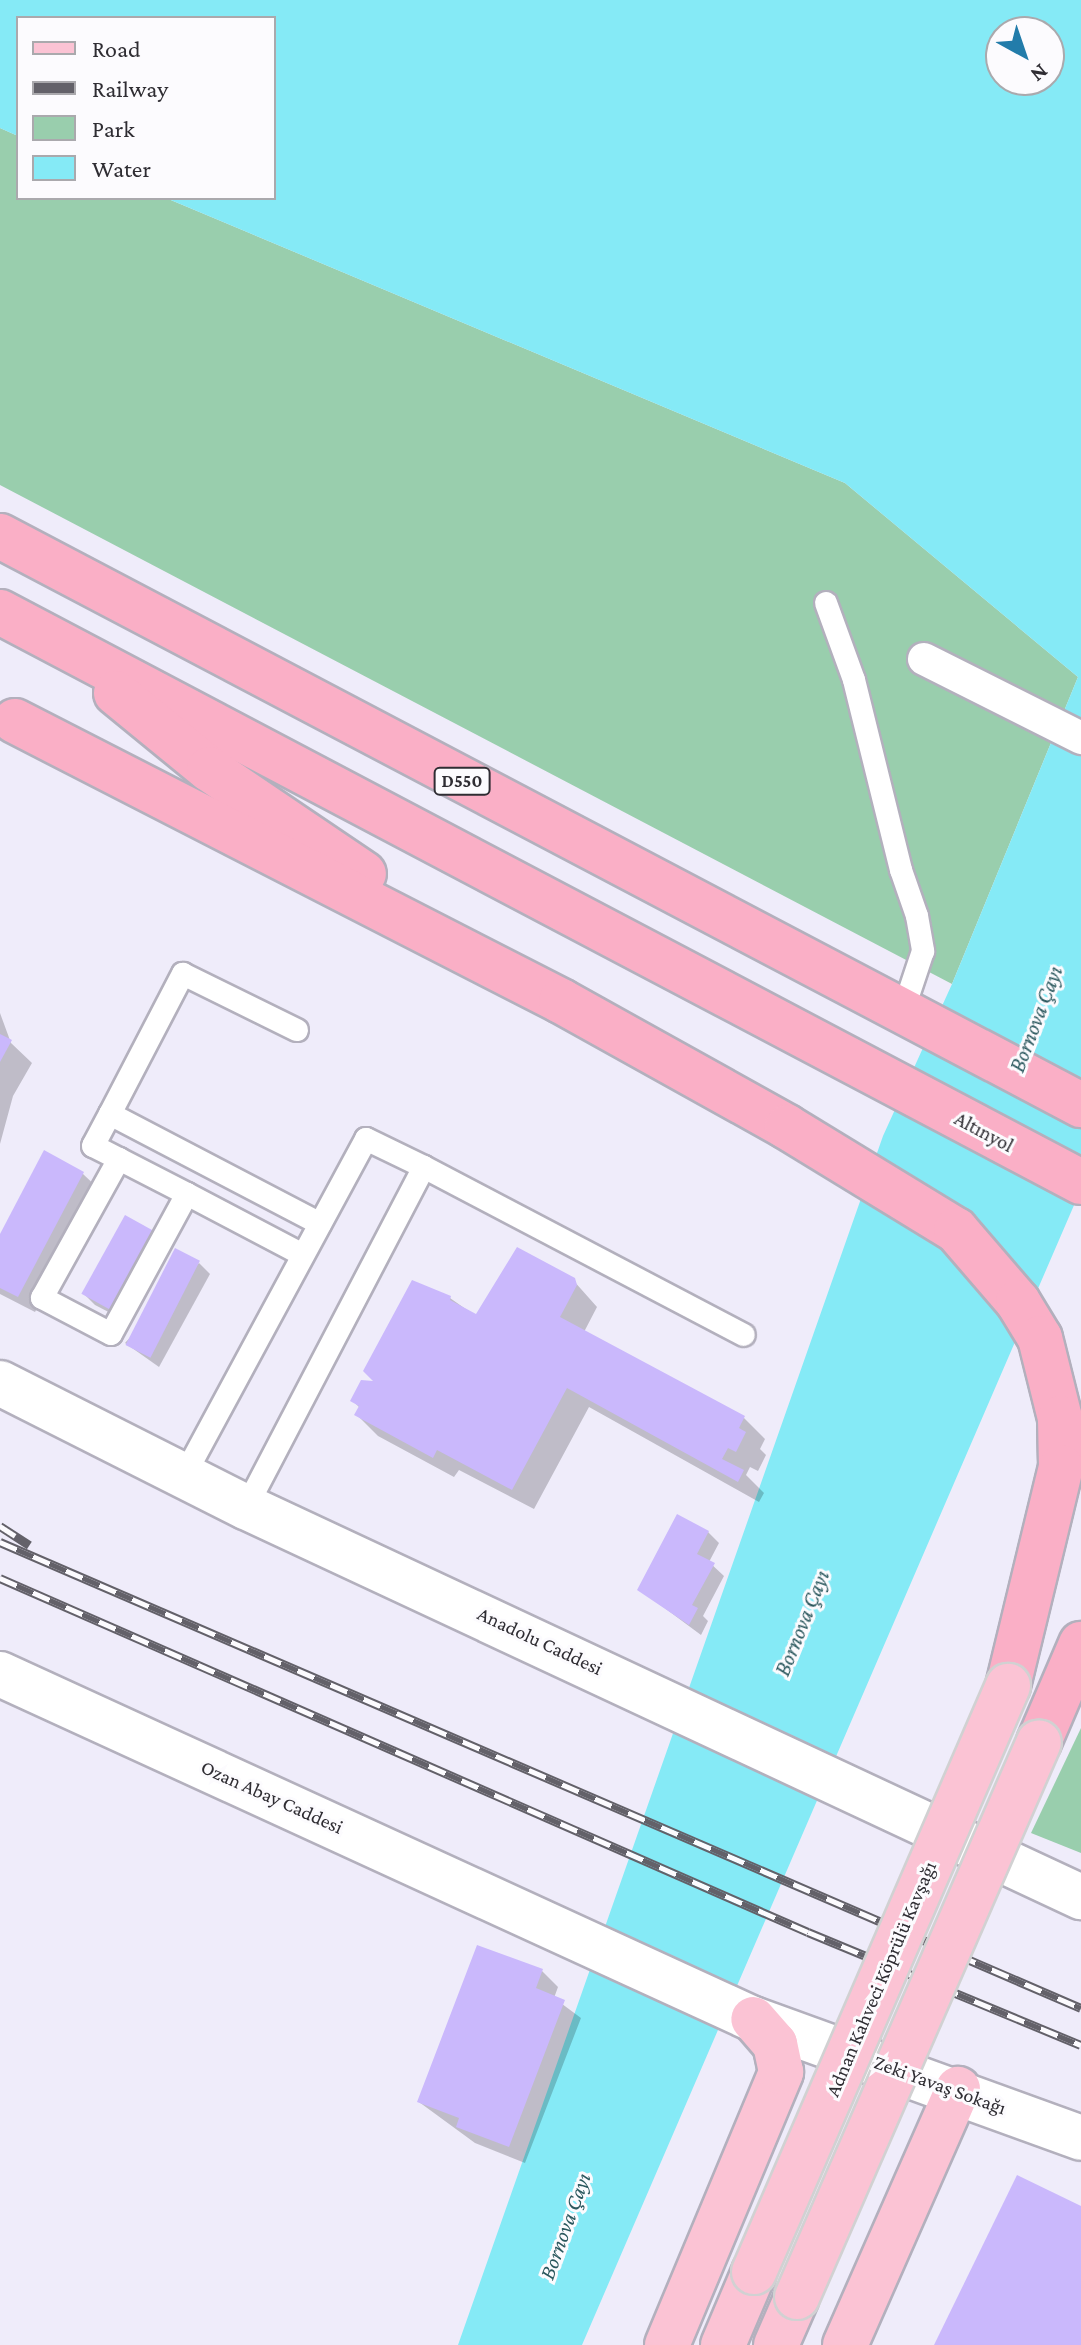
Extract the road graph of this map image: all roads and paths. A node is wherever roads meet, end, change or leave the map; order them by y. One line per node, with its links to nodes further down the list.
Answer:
1 (0, 536): 9 (highway, D550)
2 (826, 603): 9 (lane)
3 (0, 612): 4 (highway)
4 (41, 633): 8 (highway); 15 (highway, Altınyol)
5 (924, 659): 7 (street)
6 (5, 719): 8 (highway)
7 (1081, 738)
8 (561, 1001): 27 (highway)
9 (913, 1020): 11 (highway)
10 (297, 1030): 12 (lane)
11 (1081, 1105)
12 (110, 1114): 13 (lane); 17 (lane)
13 (119, 1159): 16 (lane); 16 (lane)
14 (424, 1167): 17 (lane); 19 (lane); 22 (lane)
15 (1081, 1182)
16 (187, 1194): 18 (lane)
17 (320, 1224): 18 (lane)
18 (303, 1255): 21 (lane)
19 (744, 1335)
20 (0, 1383): 21 (main road, Anadolu Caddesi)
21 (184, 1476): 22 (main road, Anadolu Caddesi)
22 (246, 1507): 29 (main road, Anadolu Caddesi)
23 (1081, 1517): 27 (highway)
24 (1081, 1644): 28 (highway)
25 (0, 1674): 30 (main road, Ozan Abay Caddesi)
26 (1081, 1678): 28 (highway)
27 (1008, 1686): 34 (main road, Adnan Kahveci Köprülü Kavşağı, bridge)
28 (1039, 1742): 35 (main road, bridge)
29 (1081, 1897)
30 (753, 2019): 31 (main road, Zeki Yavaş Sokağı); 33 (main road)
31 (958, 2089): 32 (main road, Zeki Yavaş Sokağı); 36 (main road)
32 (1081, 2138)
33 (667, 2345)
34 (723, 2345)
35 (776, 2345)
36 (845, 2345)

